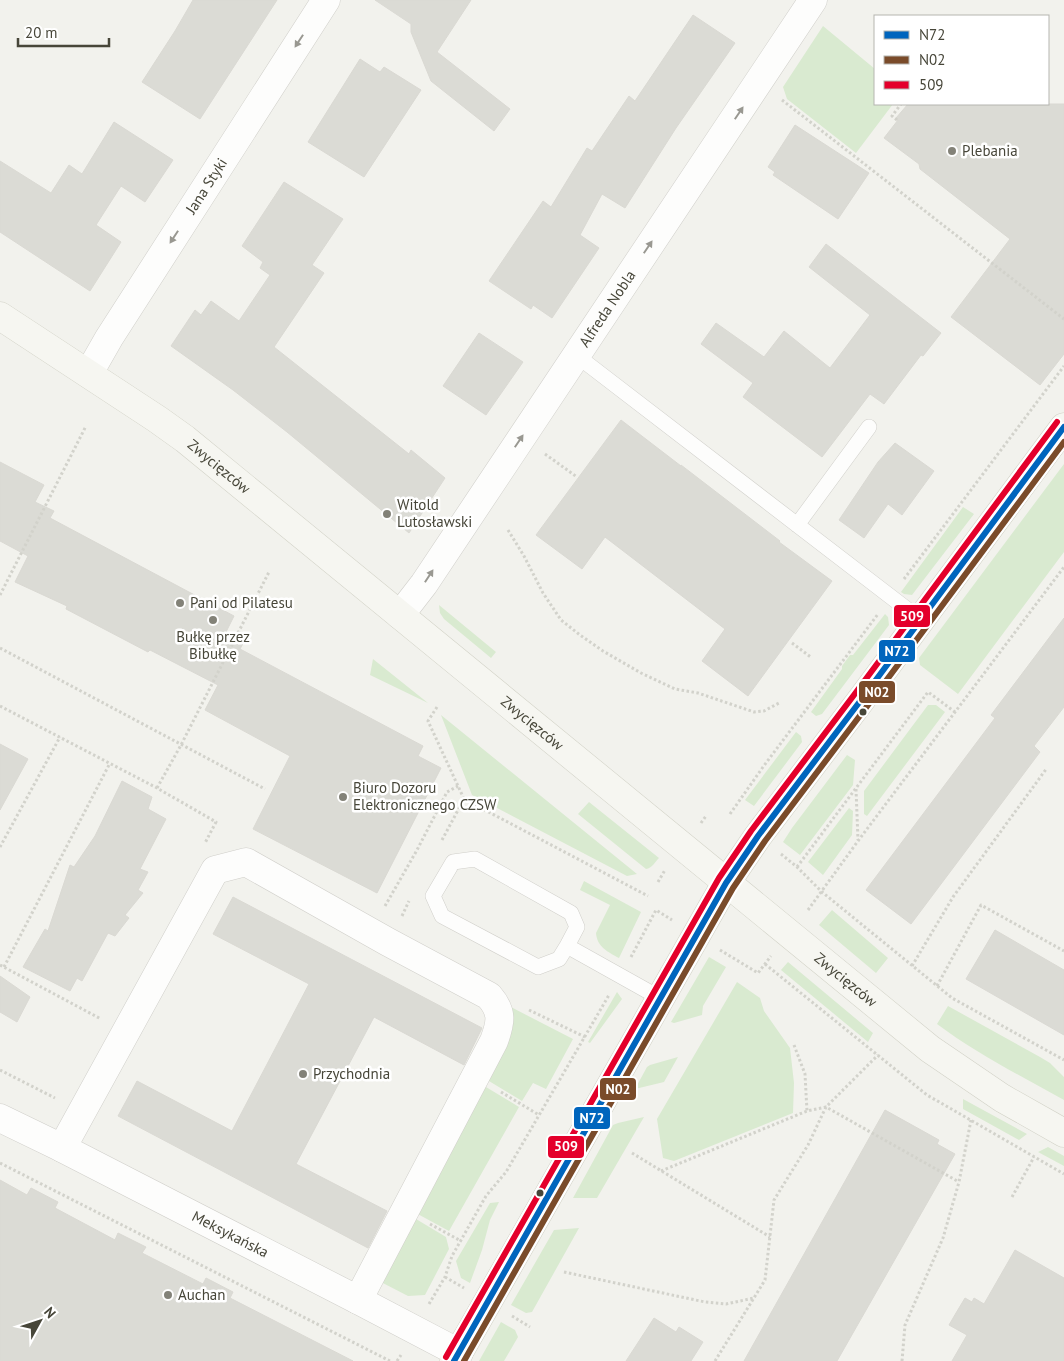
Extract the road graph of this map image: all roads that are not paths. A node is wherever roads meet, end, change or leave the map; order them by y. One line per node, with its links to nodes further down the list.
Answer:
1 (326, 0): 5 (street, Jana Styki, one-way to 5)
2 (813, 0): 4 (street, Alfreda Nobla, one-way to 2)
3 (0, 316): 5 (street, Zwycięzców)
4 (576, 355): 8 (lane); 9 (street, Alfreda Nobla, one-way to 4)
5 (89, 373): 9 (street, Zwycięzców)
6 (869, 427): 8 (lane)
7 (1064, 427): 10 (street)
8 (797, 525): 10 (lane)
9 (400, 615): 11 (street, Zwycięzców)
10 (921, 620): 11 (street)
11 (726, 883): 13 (street); 15 (street, Zwycięzców)
12 (567, 946): 12 (lane); 13 (lane)
13 (660, 998): 18 (street)
14 (0, 1118): 16 (street, Meksykańska)
15 (1064, 1133)
16 (62, 1148): 17 (street, Meksykańska); 17 (street)
17 (358, 1300): 18 (street, Meksykańska)
18 (457, 1357)

